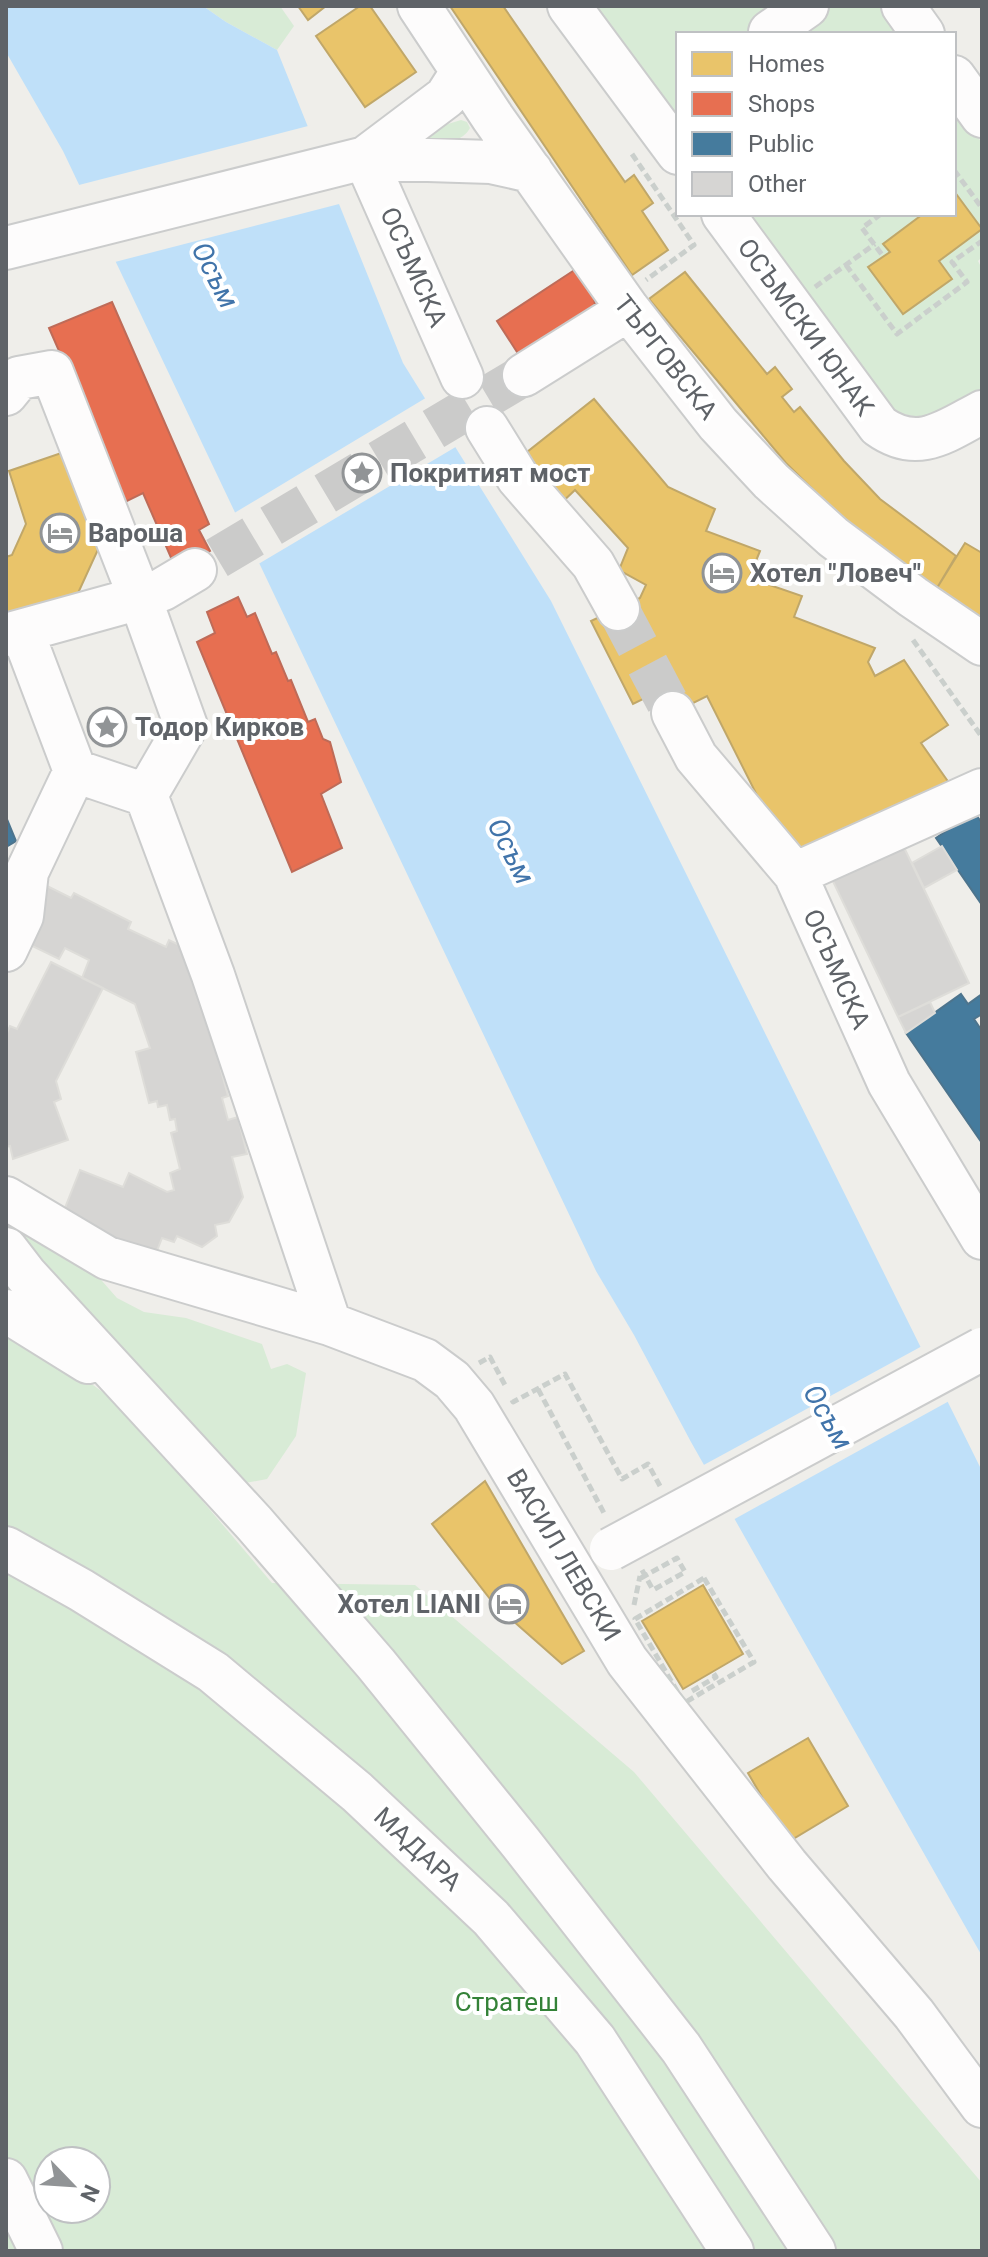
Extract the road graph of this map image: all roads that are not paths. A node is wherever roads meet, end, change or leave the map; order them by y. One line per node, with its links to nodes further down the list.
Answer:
1 (419, 6): 7 (street, ТЪРГОВСКА)
2 (569, 6): 12 (street)
3 (807, 6): 5 (street)
4 (903, 6): 6 (street)
5 (770, 32)
6 (922, 32)
7 (462, 72): 10 (street, ТЪРГОВСКА); 11 (street)
8 (956, 80): 9 (street)
9 (982, 116)
10 (493, 118): 11 (street); 14 (street, ТЪРГОВСКА)
11 (405, 146): 13 (street); 14 (street)
12 (676, 150)
13 (354, 160): 16 (street); 19 (street, ОСЪМСКА)
14 (531, 171): 27 (street, ТЪРГОВСКА)
15 (724, 216): 21 (street, ОСЪМСКИ ЮНАК)
16 (6, 248)
17 (615, 318): 18 (street)
18 (524, 375)
19 (462, 377)
20 (10, 379): 24 (street)
21 (982, 412)
22 (487, 428): 25 (street)
23 (195, 570): 24 (street)
24 (140, 598): 26 (street); 31 (street)
25 (618, 609)
26 (14, 633): 29 (street)
27 (982, 644)
28 (673, 713): 32 (street, ОСЪМСКА)
29 (75, 771): 31 (street); 33 (street)
30 (973, 794): 32 (street)
31 (146, 795): 39 (street)
32 (795, 874): 36 (street, ОСЪМСКА)
33 (16, 882): 34 (street)
34 (6, 950)
35 (6, 1198): 39 (street, ВАСИЛ ЛЕВСКИ)
36 (982, 1238)
37 (6, 1249): 41 (street)
38 (6, 1311): 41 (street)
39 (330, 1324): 44 (street, ВАСИЛ ЛЕВСКИ)
40 (982, 1349): 42 (street, bridge)
41 (136, 1393): 48 (street)
42 (609, 1534)
43 (6, 1548): 47 (street, МАДАРА)
44 (982, 2106)
45 (6, 2180): 46 (street)
46 (41, 2251)
47 (732, 2251)
48 (814, 2251)

